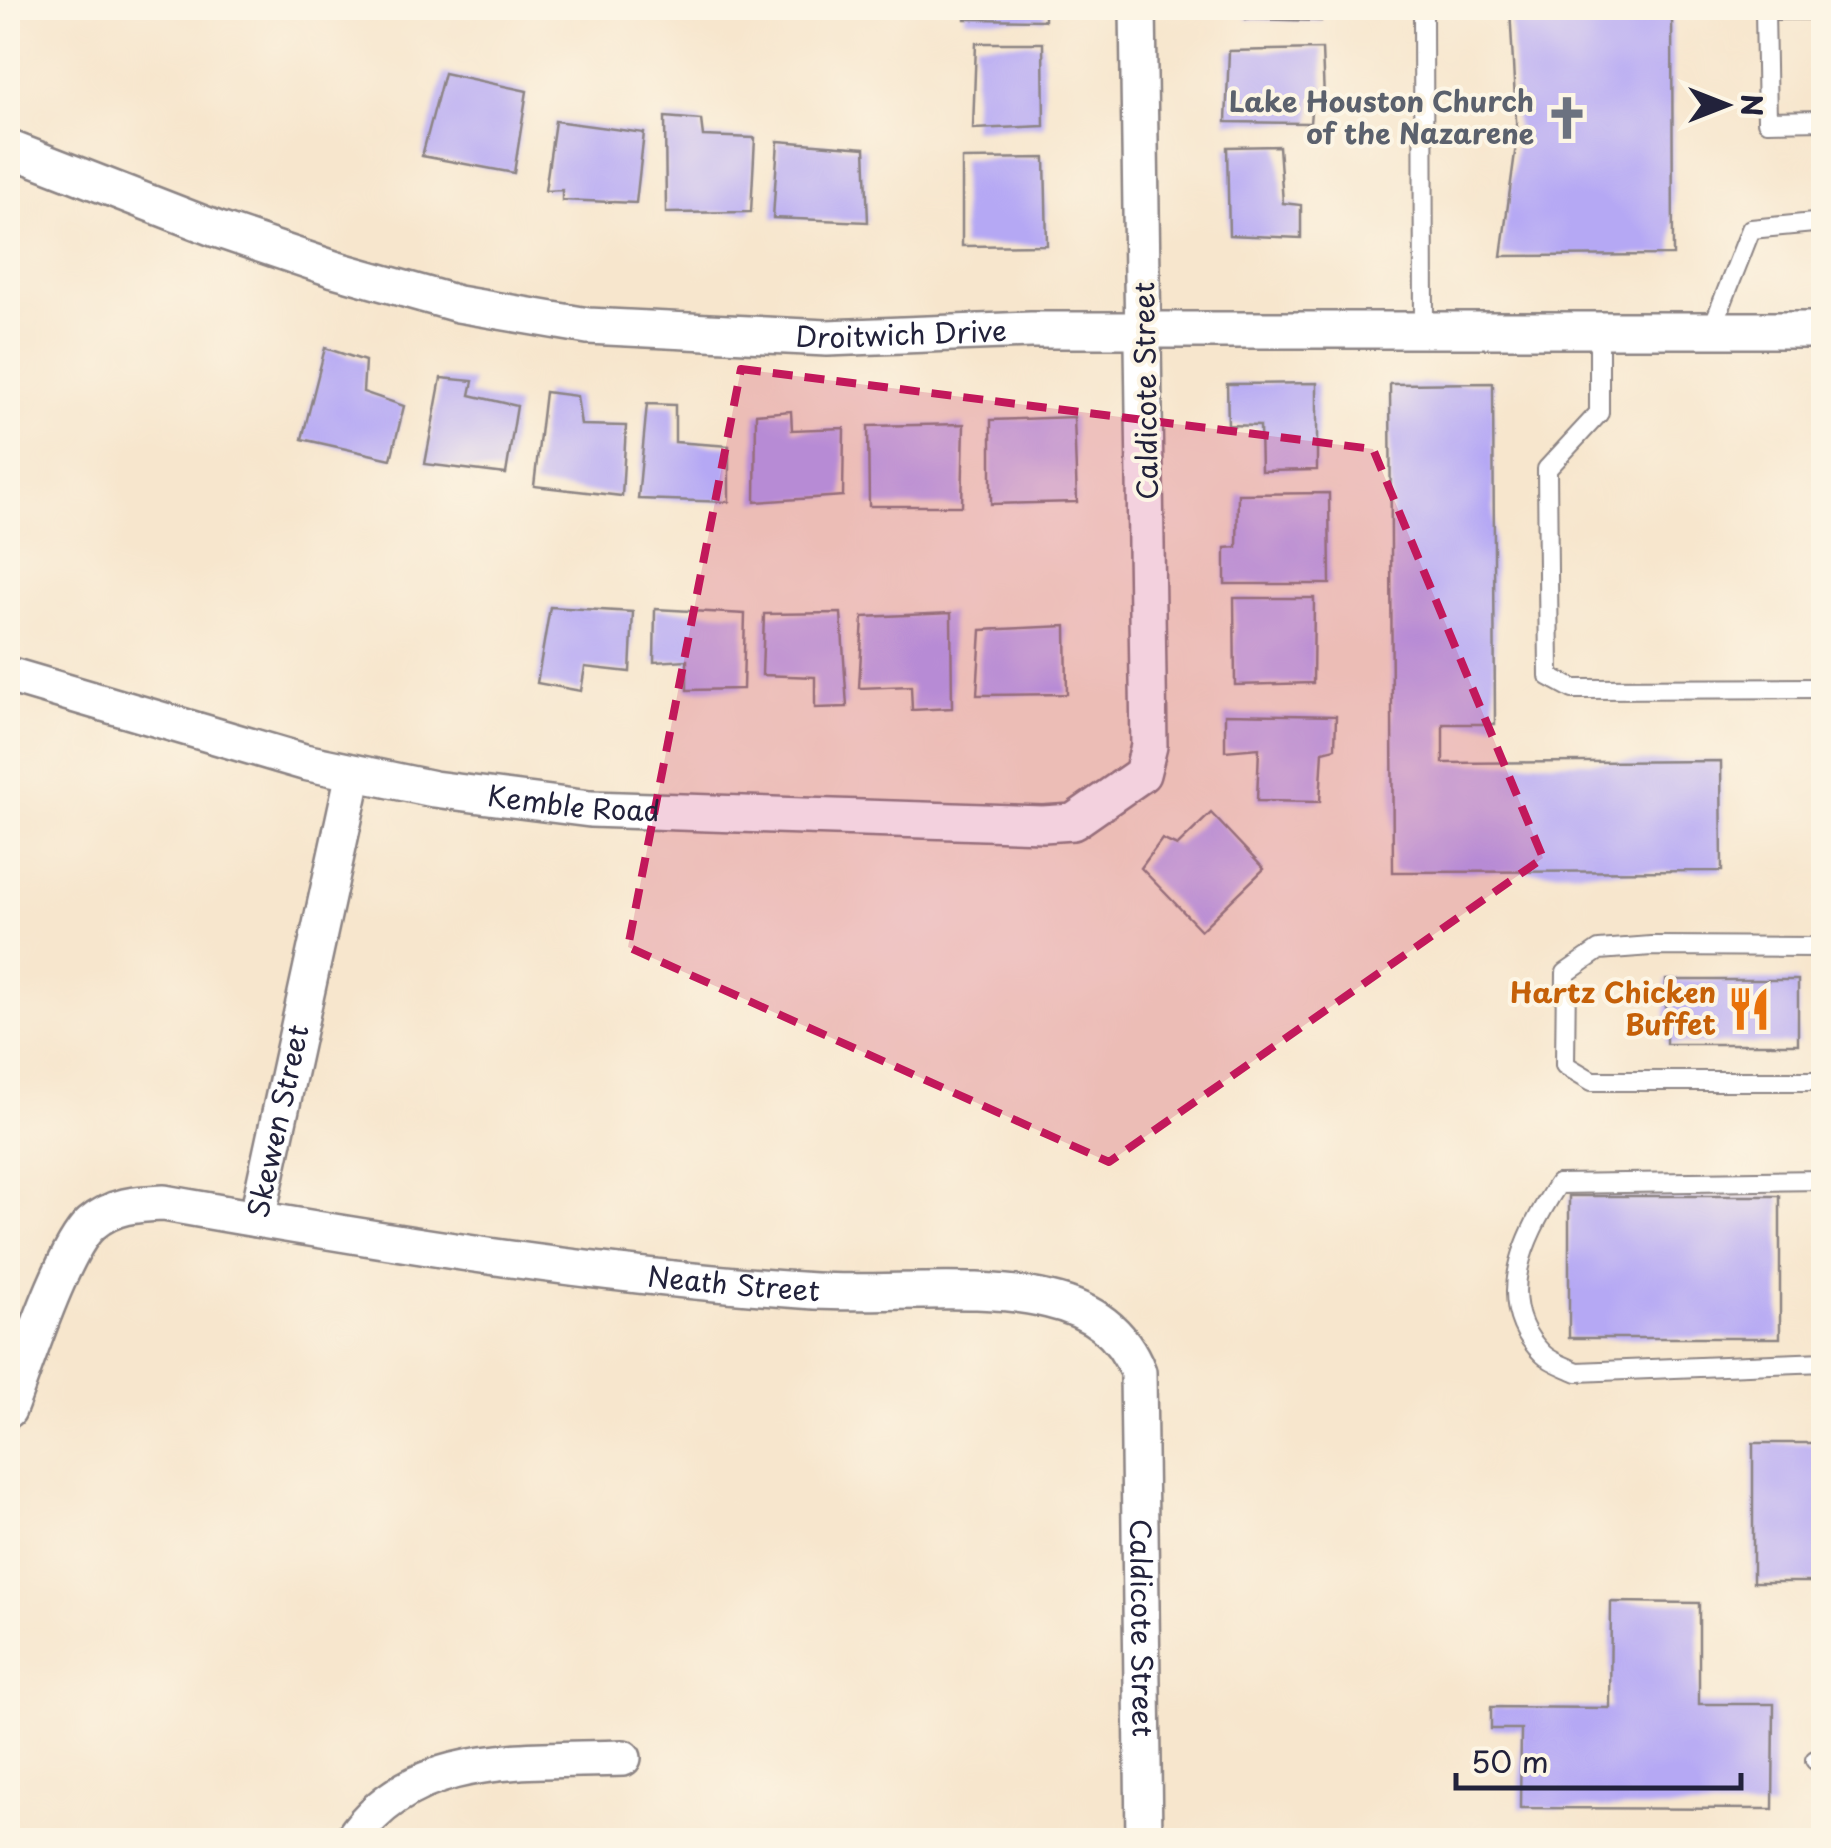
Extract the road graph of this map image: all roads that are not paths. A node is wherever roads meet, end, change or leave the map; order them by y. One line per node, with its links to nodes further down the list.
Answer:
1 (1138, 8): 10 (street, Caldicote Street)
2 (1423, 8): 11 (lane)
3 (1814, 9): 4 (lane)
4 (1824, 120)
5 (8, 148): 10 (street, Droitwich Drive)
6 (1824, 222): 7 (lane)
7 (1712, 329): 8 (street, Droitwich Drive); 9 (street, Droitwich Drive)
8 (1599, 330): 11 (street, Droitwich Drive); 13 (lane)
9 (1824, 330)
10 (1144, 332): 11 (street, Droitwich Drive); 15 (street, Caldicote Street)
11 (1424, 332)
12 (8, 675): 14 (street, Kemble Road)
13 (1824, 688)
14 (354, 773): 15 (street, Kemble Road); 19 (street, Skewen Street)
15 (1142, 774)
16 (1824, 946): 17 (lane)
17 (1824, 1081)
18 (1824, 1180): 20 (lane)
19 (257, 1219): 21 (street, Skewen Street); 22 (street, Neath Street)
20 (1824, 1362)
21 (8, 1410)
22 (1140, 1416): 25 (street, Caldicote Street)
23 (623, 1758): 24 (street)
24 (352, 1840)
25 (1144, 1840)

